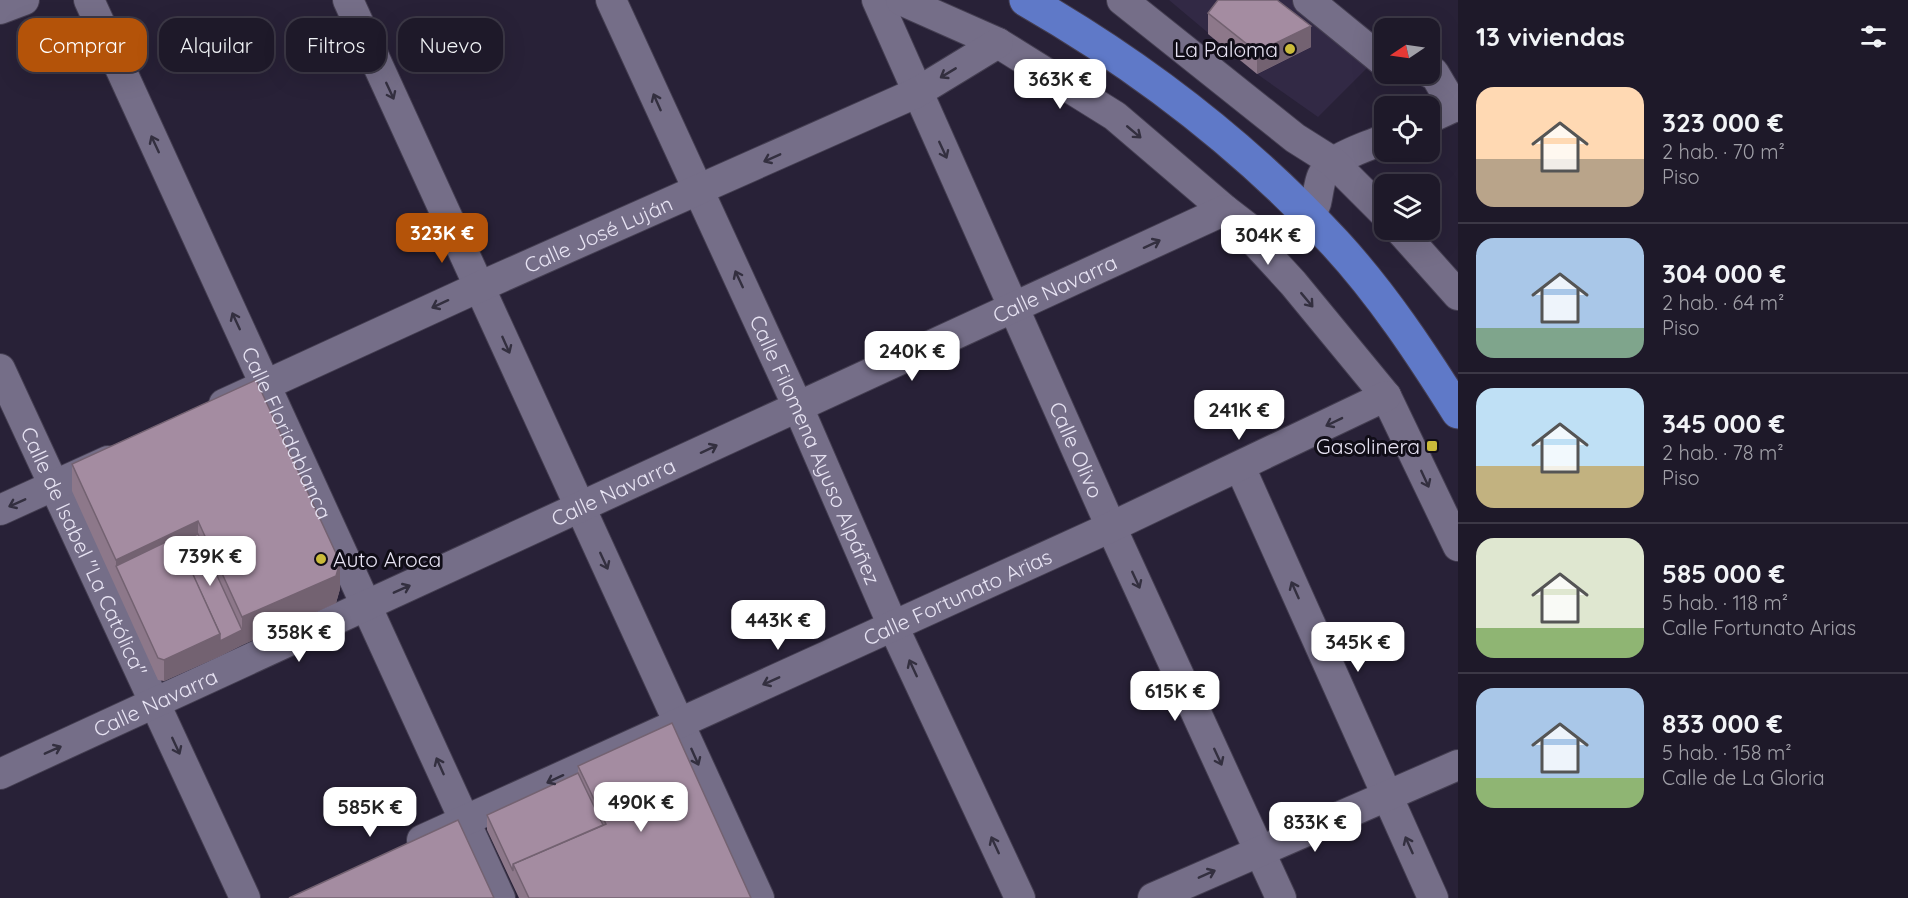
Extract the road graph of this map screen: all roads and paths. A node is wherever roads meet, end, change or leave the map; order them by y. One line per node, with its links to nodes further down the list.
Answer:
1 (24, 0): 10 (street)
2 (89, 0): 27 (street, Calle Floridablanca, one-way to 2)
3 (348, 0): 23 (street, one-way to 23)
4 (611, 0): 18 (street, Calle Filomena Ayuso Alpáñez, one-way to 4)
5 (877, 0): 14 (street, Calle Olivo)
6 (901, 0): 11 (street)
7 (1026, 0): 21 (main road)
8 (1122, 0): 17 (street)
9 (1308, 0): 12 (street)
10 (0, 9)
11 (998, 43): 14 (street, Calle José Luján, one-way to 14); 20 (street, one-way to 20)
12 (1374, 54)
13 (1438, 84): 15 (street)
14 (916, 93): 18 (street, Calle José Luján, one-way to 18); 25 (street, Calle Olivo, one-way to 25)
15 (1447, 110)
16 (1374, 144): 17 (street)
17 (1333, 162): 19 (street); 21 (street)
18 (698, 192): 23 (street, Calle José Luján); 29 (street, Calle Filomena Ayuso Alpáñez, one-way to 18)
19 (1374, 203)
20 (1226, 210): 21 (street); 25 (street, Calle Navarra, one-way to 20); 28 (street, one-way to 28)
21 (1308, 216): 30 (main road)
22 (1409, 240): 24 (street)
23 (479, 287): 27 (street, Calle José Luján, one-way to 27); 35 (street, one-way to 35)
24 (1458, 295)
25 (1016, 308): 29 (street, Calle Navarra); 37 (street, Calle Olivo)
26 (0, 369): 34 (street, Calle de Isabel "La Católica")
27 (265, 385): 31 (street, Calle José Luján); 39 (street, Calle Floridablanca)
28 (1386, 396): 33 (street, Calle Fortunato Arias, one-way to 33); 38 (street, one-way to 38)
29 (798, 407): 35 (street, Calle Navarra, one-way to 29); 40 (street, Calle Filomena Ayuso Alpáñez)
30 (1458, 412)
31 (194, 418)
32 (133, 448): 34 (street)
33 (1240, 467): 37 (street, Calle Fortunato Arias); 45 (street, one-way to 33)
34 (55, 486): 36 (street, one-way to 36); 41 (street, Calle de Isabel "La Católica")
35 (579, 508): 39 (street, Calle Navarra, one-way to 35); 42 (street, one-way to 42)
36 (0, 510)
37 (1111, 527): 40 (street, Calle Fortunato Arias); 47 (street, Calle Olivo, one-way to 47)
38 (1458, 546)
39 (367, 605): 41 (street, Calle Navarra); 46 (street, Calle Floridablanca, one-way to 39)
40 (893, 626): 42 (street, Calle Fortunato Arias, one-way to 42); 52 (street, Calle Filomena Ayuso Alpáñez, one-way to 40)
41 (156, 703): 44 (street, Calle Navarra, one-way to 41); 49 (street, Calle de Isabel "La Católica", one-way to 49)
42 (679, 722): 46 (street, Calle Fortunato Arias, one-way to 46); 51 (street, one-way to 51)
43 (1458, 765): 45 (street)
44 (0, 774)
45 (1387, 797): 47 (street); 55 (street, one-way to 45)
46 (464, 819): 48 (street, Calle Fortunato Arias); 50 (street, Calle Floridablanca)
47 (1261, 849): 53 (street, one-way to 47); 54 (street, Calle Olivo)
48 (397, 851)
49 (245, 898)
50 (500, 898)
51 (759, 898)
52 (1020, 898)
53 (1153, 898)
54 (1281, 898)
55 (1433, 898)

